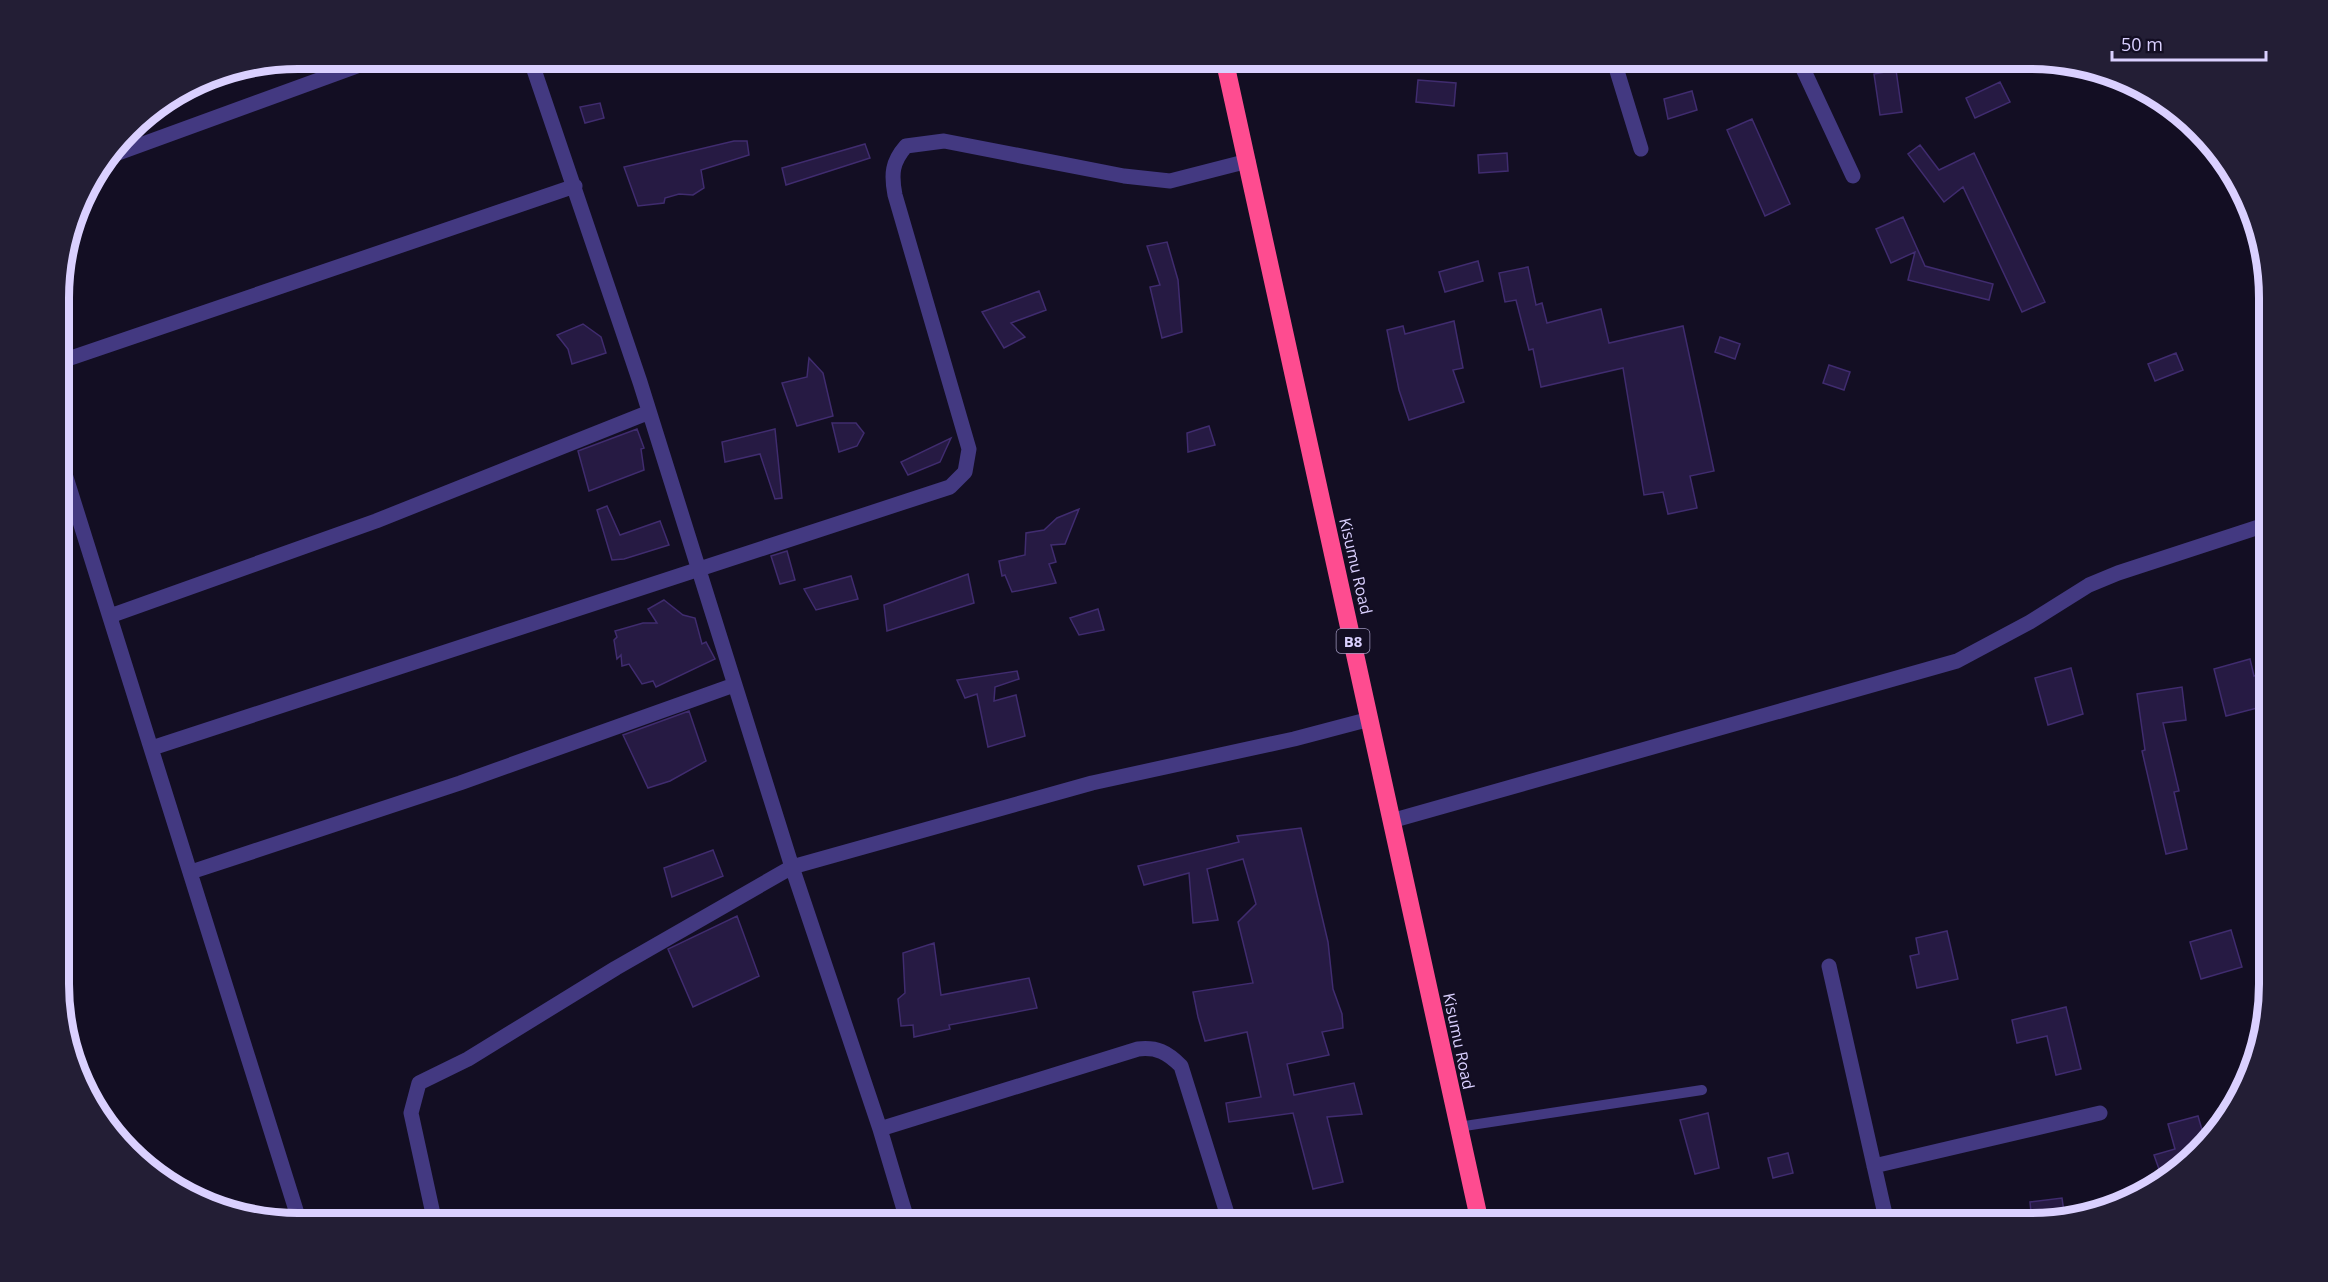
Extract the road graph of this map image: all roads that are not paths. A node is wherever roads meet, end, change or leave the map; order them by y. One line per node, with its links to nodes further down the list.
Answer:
1 (349, 69): 7 (street)
2 (534, 69): 10 (street)
3 (1227, 69): 8 (highway, Kisumu Road / B8)
4 (1616, 69): 6 (street)
5 (1803, 69): 9 (street)
6 (1641, 149)
7 (122, 152)
8 (1248, 160): 15 (street); 18 (highway, Kisumu Road / B8)
9 (1853, 176)
10 (575, 186): 11 (street); 12 (street)
11 (69, 359)
12 (647, 413): 15 (street); 16 (street)
13 (69, 487): 16 (street)
14 (2259, 527): 20 (street)
15 (697, 569): 17 (street); 19 (street)
16 (110, 616): 19 (street)
17 (734, 685): 21 (street); 22 (street)
18 (1370, 719): 20 (highway, Kisumu Road / B8); 21 (street)
19 (152, 748): 22 (street)
20 (1391, 821): 26 (highway, Kisumu Road / B8)
21 (792, 867): 27 (street); 30 (street)
22 (191, 872): 29 (street)
23 (1829, 966): 28 (street)
24 (1702, 1090): 26 (lane)
25 (2100, 1113): 28 (street)
26 (1458, 1127): 33 (highway, Kisumu Road / B8)
27 (880, 1130): 31 (street); 32 (street)
28 (1874, 1166): 34 (street)
29 (297, 1213)
30 (433, 1213)
31 (905, 1213)
32 (1227, 1213)
33 (1478, 1213)
34 (1885, 1213)

